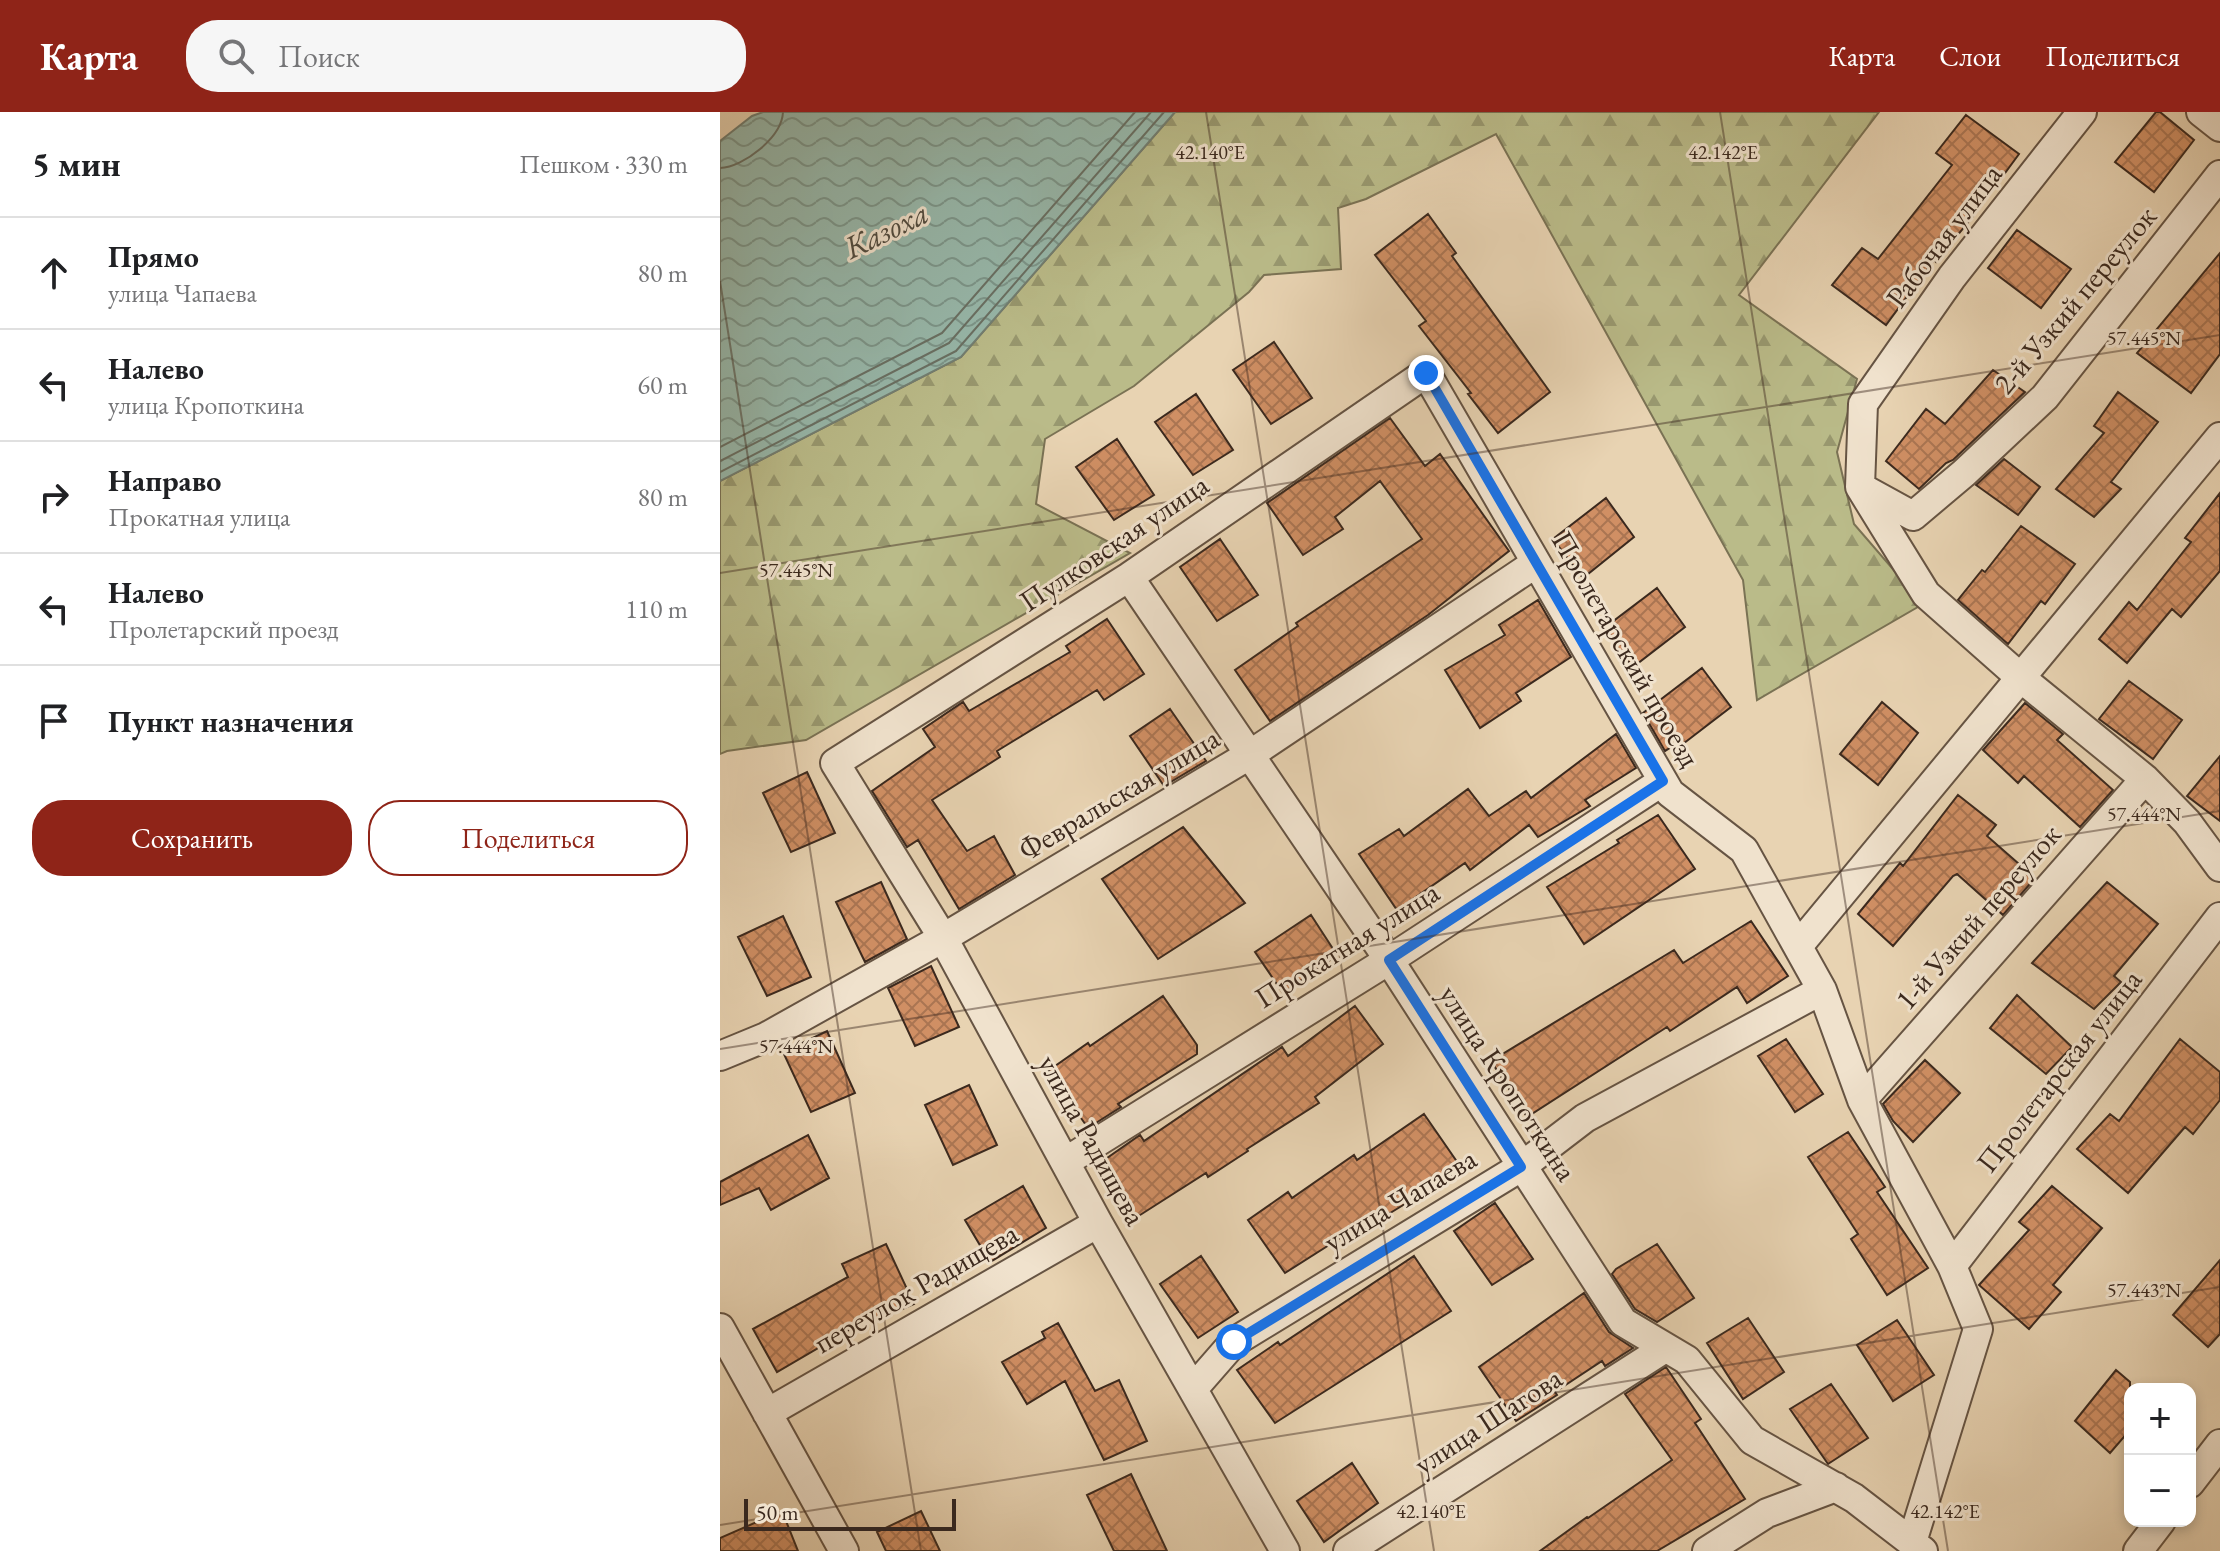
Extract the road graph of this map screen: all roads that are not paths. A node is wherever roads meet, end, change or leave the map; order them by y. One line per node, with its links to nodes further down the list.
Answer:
1 (2082, 112): 7 (street, Рабочая улица)
2 (2201, 112): 3 (street)
3 (2220, 127)
4 (2220, 175): 7 (street, 2-й Узкий переулок)
5 (1426, 373): 8 (street, Пролетарский проезд); 9 (street, Пулковская улица)
6 (2220, 437): 10 (street)
7 (1860, 487): 10 (street)
8 (1536, 563): 11 (street, Февральская улица); 14 (street, Пролетарский проезд)
9 (1129, 577): 11 (street, улица Кропоткина); 12 (street, Пулковская улица)
10 (2021, 678): 13 (street); 18 (street)
11 (1251, 754): 17 (street, Февральская улица); 19 (street, улица Кропоткина)
12 (835, 763): 17 (street, улица Радищева)
13 (2145, 779): 15 (street); 22 (street, 1-й Узкий переулок)
14 (1663, 781): 18 (street, Пролетарский проезд); 19 (street, Прокатная улица)
15 (2220, 867)
16 (2220, 917): 26 (street, Пролетарская улица)
17 (943, 938): 21 (street, Февральская улица); 23 (street, улица Радищева)
18 (1799, 945): 20 (street, Пролетарский проезд)
19 (1389, 960): 23 (street, Прокатная улица); 24 (street, улица Кропоткина)
20 (1822, 990): 22 (street, Пролетарский проезд); 24 (street, улица Чапаева)
21 (720, 1056)
22 (1862, 1100): 26 (street, Пролетарский проезд)
23 (1065, 1162): 25 (street, улица Радищева)
24 (1521, 1167): 28 (street, улица Кропоткина); 29 (street, улица Чапаева)
25 (1098, 1223): 29 (street, улица Радищева); 30 (street, переулок Радищева)
26 (1952, 1266): 35 (street, Пролетарский проезд)
27 (720, 1328): 30 (street)
28 (1665, 1348): 33 (street, улица Кропоткина); 38 (street, улица Шагова)
29 (1193, 1389): 37 (street, улица Радищева)
30 (767, 1413): 36 (street)
31 (2220, 1444): 32 (street)
32 (2196, 1475)
33 (1836, 1487): 35 (street, улица Кропоткина); 39 (street)
34 (2156, 1527): 40 (street)
35 (1918, 1547)
36 (844, 1551)
37 (1285, 1551)
38 (1348, 1551)
39 (1707, 1551)
40 (2138, 1551)

